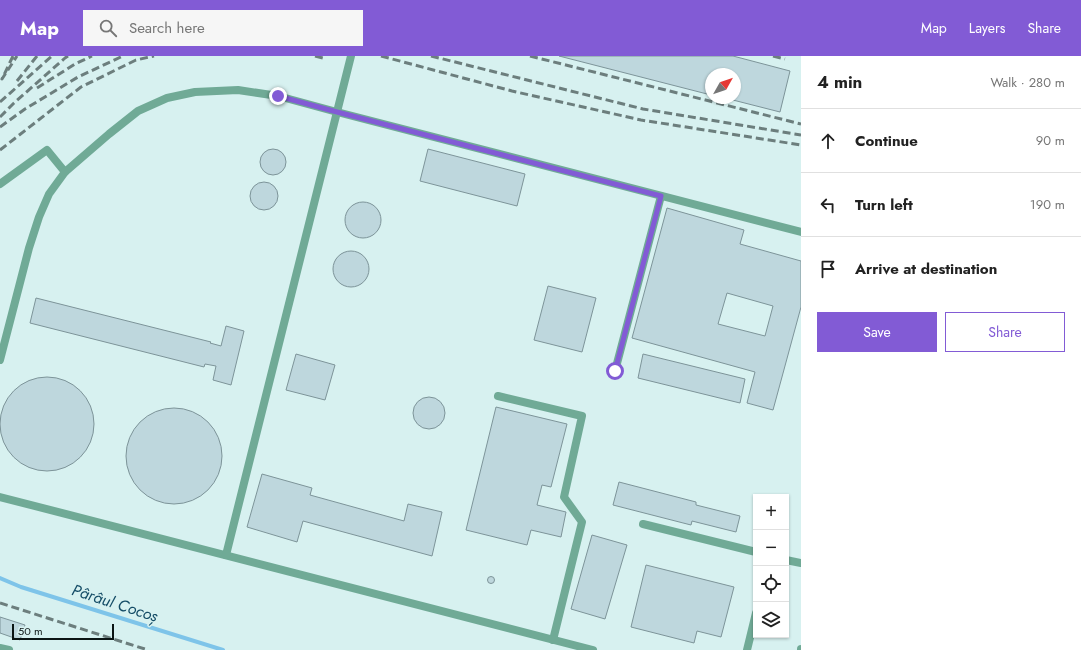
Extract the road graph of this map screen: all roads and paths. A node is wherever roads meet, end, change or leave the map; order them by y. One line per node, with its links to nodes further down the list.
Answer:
1 (351, 56): 2 (lane)
2 (337, 112): 3 (lane); 5 (lane); 13 (lane)
3 (65, 172): 4 (lane); 7 (lane)
4 (0, 184)
5 (661, 196): 6 (lane); 8 (lane)
6 (801, 232)
7 (0, 360)
8 (615, 371)
9 (498, 396): 17 (lane)
10 (0, 497): 13 (lane)
11 (643, 524): 12 (lane)
12 (753, 551)
13 (226, 555): 17 (lane)
14 (789, 561): 15 (lane)
15 (801, 563)
16 (753, 626): 21 (lane)
17 (553, 640): 20 (lane)
18 (0, 648): 19 (lane)
19 (9, 650)
20 (593, 650)
21 (747, 650)

